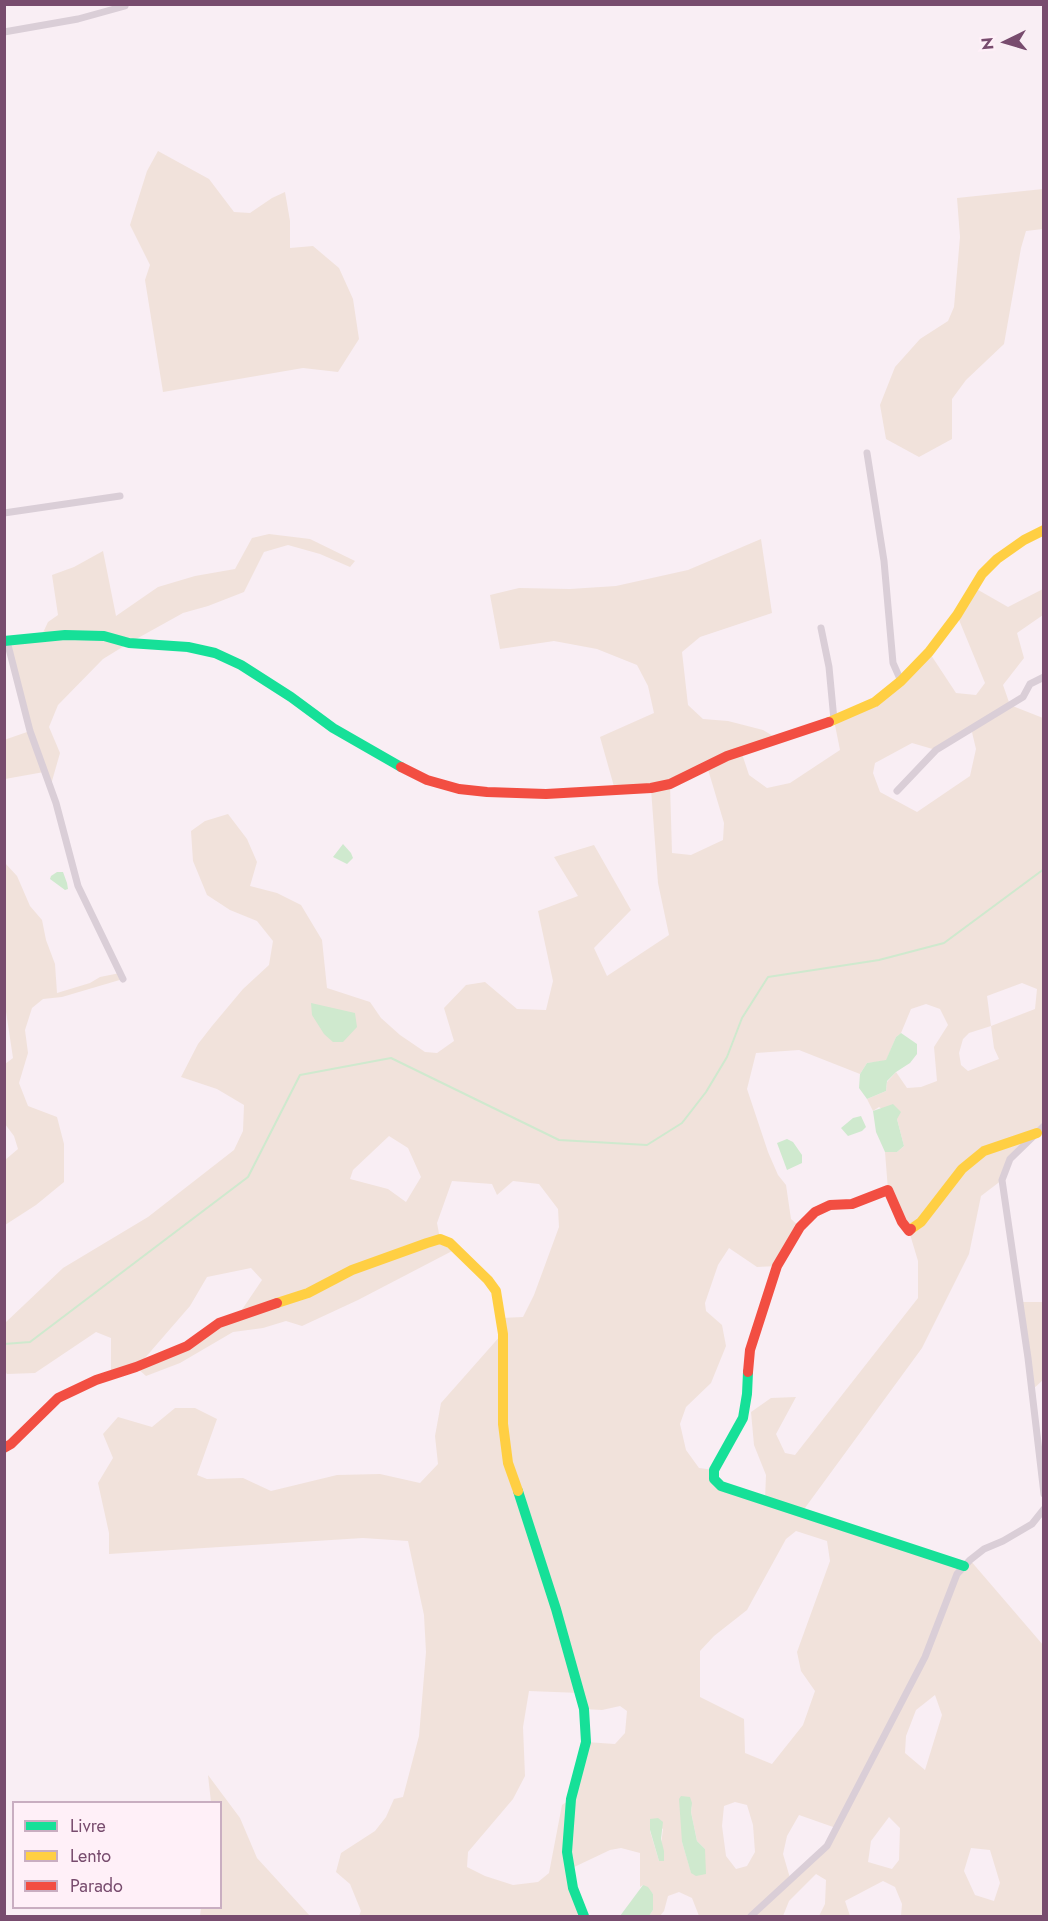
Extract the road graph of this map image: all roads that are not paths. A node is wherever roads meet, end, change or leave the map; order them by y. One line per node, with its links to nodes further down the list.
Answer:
1 (125, 6): 2 (street)
2 (4, 32)
3 (867, 453): 10 (street)
4 (120, 496): 5 (street)
5 (4, 513)
6 (1044, 530): 10 (street)
7 (821, 628): 11 (street)
8 (6, 641): 11 (street); 13 (street)
9 (1044, 677): 12 (street)
10 (901, 681): 11 (street)
11 (834, 720)
12 (897, 791)
13 (123, 979)
14 (1040, 1129): 16 (street); 18 (street)
15 (4, 1448): 19 (street)
16 (1044, 1494)
17 (1044, 1509): 18 (street)
18 (964, 1566): 20 (street)
19 (584, 1917)
20 (751, 1917)

